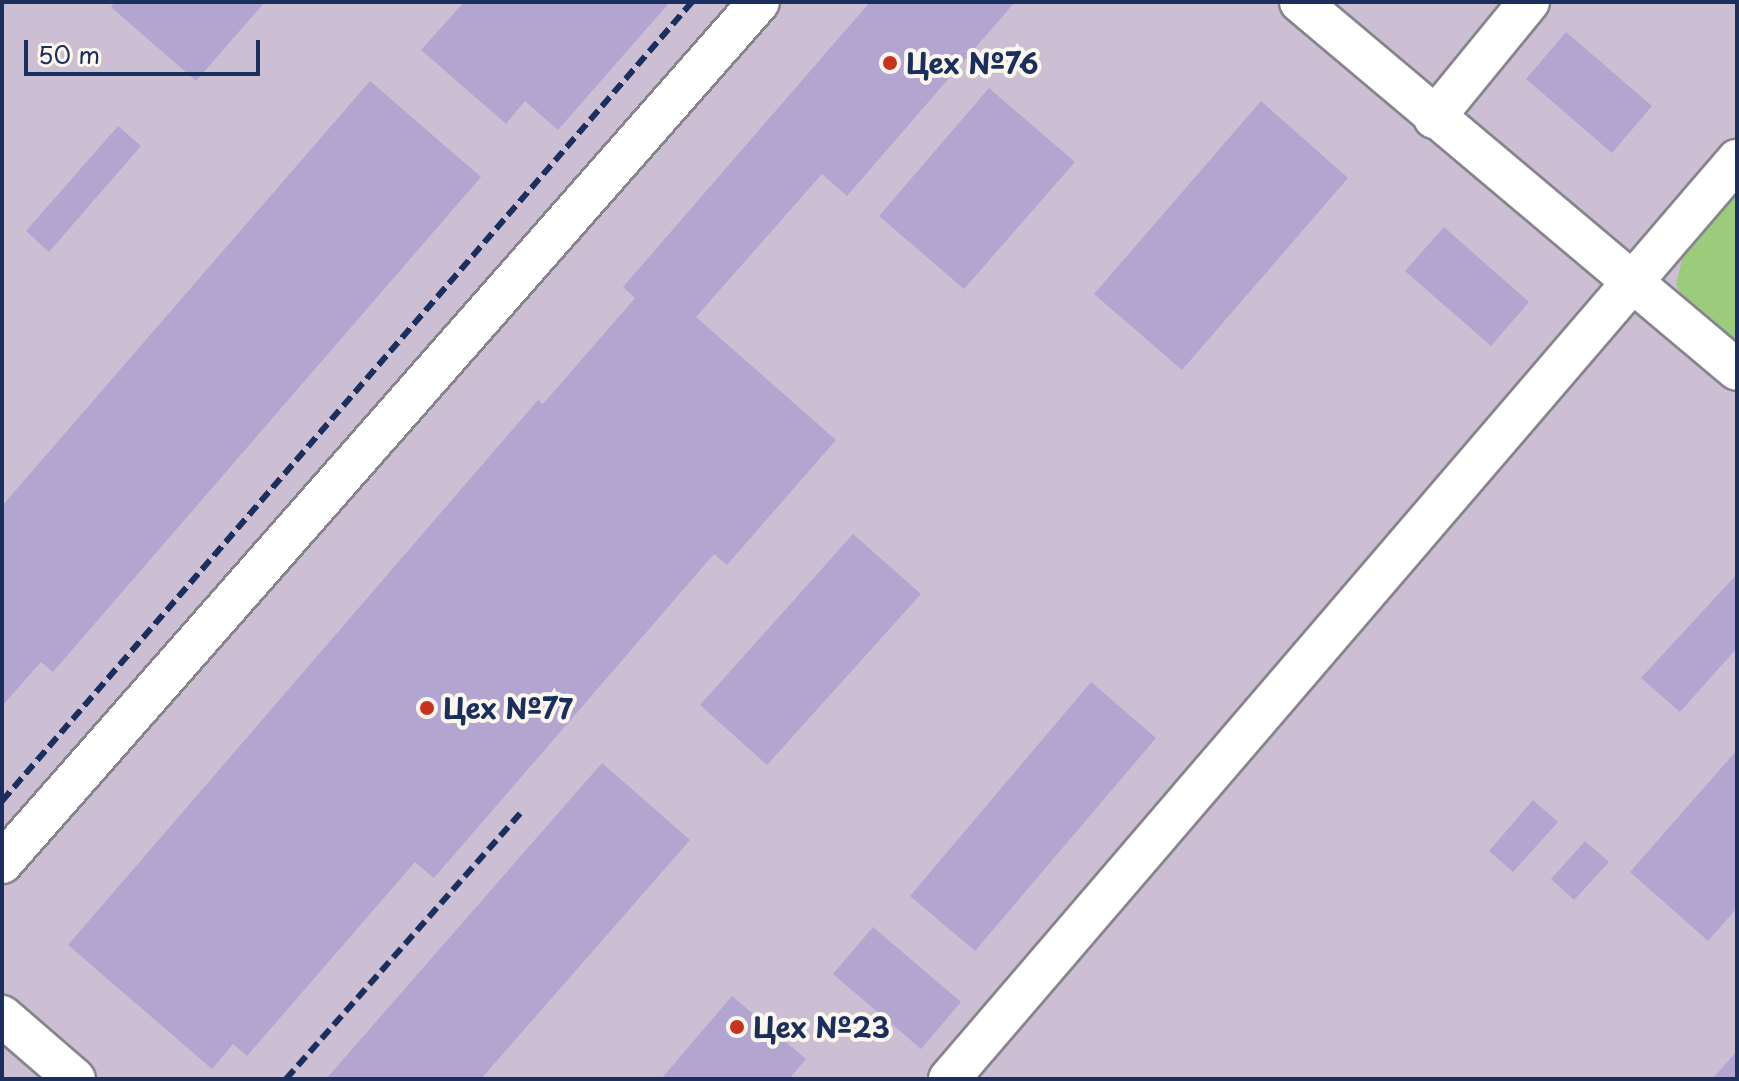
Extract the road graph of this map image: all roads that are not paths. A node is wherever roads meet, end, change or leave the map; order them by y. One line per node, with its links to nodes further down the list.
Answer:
1 (759, 2): 8 (lane)
2 (1300, 2): 4 (lane)
3 (1529, 2): 4 (lane)
4 (1434, 118): 6 (lane)
5 (1737, 160): 6 (lane)
6 (1630, 283): 7 (lane); 11 (lane)
7 (1737, 370)
8 (2, 863)
9 (2, 1016): 10 (lane)
10 (75, 1079)
11 (949, 1079)

